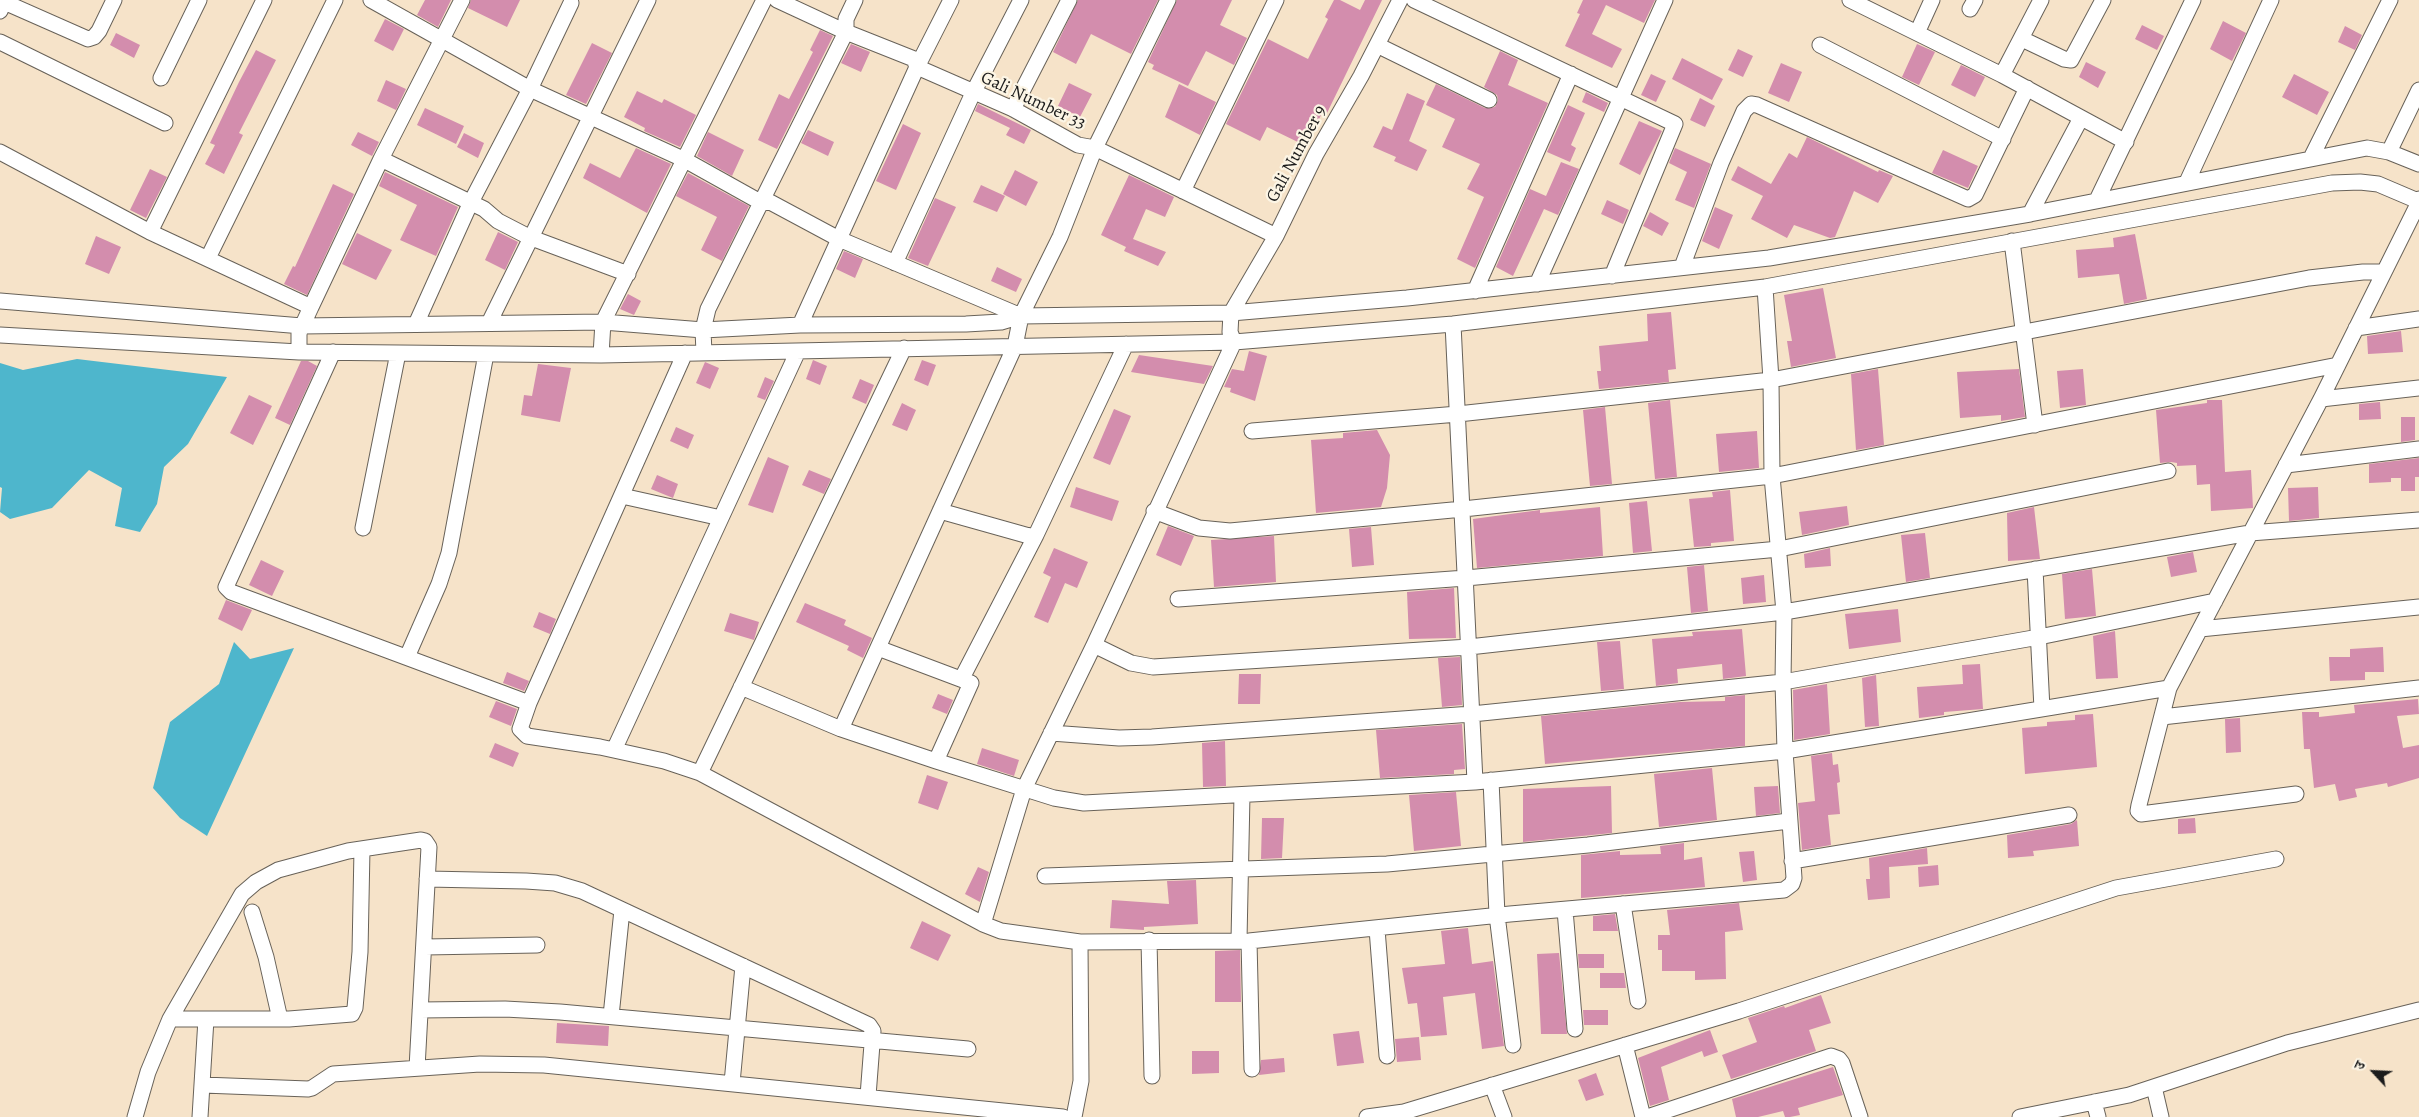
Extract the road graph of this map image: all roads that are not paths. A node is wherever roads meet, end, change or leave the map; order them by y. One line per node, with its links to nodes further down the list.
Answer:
1 (114, 0): 27 (street)
2 (199, 0): 38 (street)
3 (264, 0): 65 (street)
4 (335, 0): 70 (street)
5 (371, 0): 30 (street)
6 (462, 0): 30 (street)
7 (648, 0): 46 (street)
8 (764, 0): 56 (street)
9 (777, 0): 28 (street, Gali Number 33)
10 (856, 0): 28 (street)
11 (950, 0): 35 (street)
12 (1021, 0): 42 (street)
13 (1069, 0): 45 (street)
14 (1168, 0): 51 (street)
15 (1276, 0): 59 (street)
16 (1400, 0): 34 (street, Gali Number 9)
17 (1414, 0): 36 (street)
18 (1665, 0): 43 (street)
19 (1850, 0): 29 (street)
20 (1932, 0): 29 (street)
21 (2042, 0): 31 (street)
22 (2103, 0): 31 (street)
23 (2193, 0): 50 (street)
24 (2271, 0): 58 (street)
25 (2390, 0): 54 (street)
26 (571, 3): 40 (street)
27 (3, 5)
28 (846, 32): 35 (street, Gali Number 33); 62 (street)
29 (1917, 33): 37 (street)
30 (442, 39): 40 (street); 55 (street)
31 (2022, 39): 37 (street)
32 (0, 42): 48 (street)
33 (1820, 45): 49 (street)
34 (1377, 46): 44 (street); 66 (street, Gali Number 9)
35 (917, 67): 42 (street, Gali Number 33); 68 (street)
36 (1571, 74): 43 (street); 78 (street)
37 (2002, 75): 39 (street)
38 (160, 78)
39 (2027, 88): 47 (street); 49 (street)
40 (530, 89): 46 (street); 63 (street)
41 (2419, 90): 53 (street)
42 (973, 93): 45 (street, Gali Number 33); 71 (street)
43 (1620, 98): 75 (street); 76 (street)
44 (1489, 100)
45 (1013, 110): 51 (street, Gali Number 33)
46 (590, 118): 56 (street); 67 (street)
47 (2081, 118): 50 (street); 64 (street)
48 (165, 123)
49 (2003, 139): 72 (street)
50 (2126, 142): 60 (street)
51 (1095, 148): 59 (street, Gali Number 33); 81 (street)
52 (0, 152): 65 (street)
53 (2388, 152): 54 (street); 57 (street)
54 (2311, 158): 58 (street)
55 (381, 159): 63 (street); 80 (street)
56 (685, 160): 62 (street); 74 (street)
57 (2419, 164)
58 (2186, 182): 60 (street)
59 (1183, 191): 66 (street, Gali Number 33)
60 (2097, 200): 64 (street)
61 (2419, 201): 69 (street); 73 (street)
62 (762, 203): 68 (street); 95 (street)
63 (470, 204): 67 (street); 84 (street)
64 (2030, 214): 72 (street)
65 (150, 232): 70 (street)
66 (1276, 236): 87 (street, Gali Number 9)
67 (529, 238): 74 (street); 83 (street)
68 (839, 238): 71 (street); 86 (street)
69 (2012, 241): 77 (street); 89 (street)
70 (208, 258): 80 (street)
71 (895, 263): 81 (street)
72 (1682, 267): 75 (street)
73 (2384, 272): 88 (street); 89 (street)
74 (628, 274): 94 (street)
75 (1612, 276): 76 (street)
76 (1537, 284): 78 (street)
77 (1765, 287): 85 (street); 104 (street)
78 (1475, 291): 87 (street)
79 (0, 302): 93 (street)
80 (311, 307): 93 (street)
81 (1021, 316): 87 (street); 92 (street); 97 (street)
82 (2419, 320): 88 (street)
83 (489, 323): 84 (street); 94 (street)
84 (416, 324): 93 (street)
85 (1453, 324): 87 (street); 107 (street)
86 (800, 325): 91 (street); 95 (street)
87 (1231, 328): 96 (street); 117 (street, Gali Number 9)
88 (2356, 328): 103 (street)
89 (2023, 332): 104 (street); 108 (street)
90 (0, 335): 93 (street)
91 (867, 336): 92 (street); 92 (street); 98 (street)
92 (910, 337): 97 (street); 138 (street)
93 (300, 338): 99 (street)
94 (601, 339): 95 (street); 101 (street); 102 (street)
95 (704, 340): 98 (street); 101 (street)
96 (1126, 344): 97 (street); 122 (street)
97 (1015, 346): 116 (street)
98 (798, 351): 118 (street)
99 (333, 352): 100 (street); 135 (street)
100 (398, 353): 102 (street); 120 (street)
101 (685, 353): 114 (street)
102 (486, 354): 135 (street)
103 (2338, 365): 106 (street); 108 (street)
104 (1771, 380): 107 (street); 113 (street)
105 (2419, 388): 106 (street)
106 (2321, 399): 111 (street)
107 (1458, 414): 109 (street); 115 (street)
108 (2035, 425): 113 (street)
109 (1252, 431)
110 (2419, 449): 111 (street)
111 (2286, 465): 121 (street)
112 (2168, 471): 123 (street)
113 (1772, 476): 115 (street); 123 (street)
114 (622, 496): 118 (street); 141 (street)
115 (1463, 509): 117 (street); 125 (street)
116 (940, 510): 122 (street); 134 (street)
117 (1154, 511): 132 (street, Gali Number 9)
118 (721, 518): 147 (street)
119 (2419, 520): 121 (street)
120 (363, 528)
121 (2250, 533): 124 (street); 127 (street)
122 (1036, 535): 136 (street)
123 (1779, 549): 125 (street); 129 (street)
124 (2035, 569): 129 (street); 131 (street)
125 (1466, 578): 126 (street); 133 (street)
126 (1178, 599)
127 (2214, 601): 130 (street); 131 (street)
128 (2419, 608): 130 (street)
129 (1784, 612): 133 (street); 137 (street)
130 (2200, 629): 139 (street)
131 (2038, 637): 137 (street); 142 (street)
132 (1094, 645): 133 (street); 146 (street, Gali Number 9)
133 (1469, 647): 143 (street)
134 (878, 648): 136 (street); 145 (street)
135 (406, 657): 141 (street)
136 (962, 678): 149 (street)
137 (1782, 682): 143 (street); 148 (street)
138 (741, 687): 145 (street); 150 (street)
139 (2169, 688): 142 (street); 144 (street)
140 (2419, 688): 144 (street)
141 (529, 703): 147 (street)
142 (2042, 709): 148 (street)
143 (1472, 714): 146 (street); 152 (street)
144 (2162, 717): 154 (street)
145 (841, 729): 149 (street)
146 (1052, 733): 153 (street, Gali Number 9)
147 (614, 750): 150 (street)
148 (1785, 751): 151 (street); 157 (street)
149 (936, 761): 153 (street)
150 (700, 773): 170 (street)
151 (1491, 780): 152 (street); 159 (street)
152 (1475, 782): 155 (street)
153 (1024, 789): 155 (street); 170 (street, Gali Number 9)
154 (2296, 794)
155 (1242, 795): 162 (street)
156 (2069, 815): 161 (street)
157 (1789, 821): 159 (street); 161 (street)
158 (362, 850): 164 (street); 182 (street); 184 (street)
159 (1493, 854): 162 (street); 169 (street)
160 (2276, 859): 189 (street)
161 (1792, 861): 165 (street)
162 (1242, 870): 163 (street); 173 (street)
163 (1045, 876)
164 (427, 878): 166 (street); 176 (street)
165 (1623, 904): 167 (street); 178 (street)
166 (622, 910): 177 (street); 181 (street)
167 (1565, 910): 169 (street); 186 (street)
168 (252, 912): 184 (street)
169 (1497, 915): 171 (street); 188 (street)
170 (984, 924): 174 (street)
171 (1377, 929): 173 (street); 191 (street)
172 (1149, 940): 173 (street); 174 (street); 194 (street)
173 (1244, 940): 193 (street)
174 (1080, 942): 201 (street)
175 (537, 945): 176 (street)
176 (425, 947): 179 (street)
177 (743, 966): 185 (street); 187 (street)
178 (1638, 1001)
179 (420, 1010): 181 (street); 192 (street)
180 (2419, 1010): 198 (street)
181 (611, 1016): 185 (street)
182 (170, 1019): 183 (street); 202 (street)
183 (206, 1019): 184 (street); 196 (street)
184 (280, 1019)
185 (737, 1027): 187 (street); 195 (street)
186 (1575, 1028)
187 (873, 1040): 190 (street); 199 (street)
188 (1513, 1045)
189 (1625, 1045): 197 (street); 206 (street)
190 (968, 1048)
191 (1386, 1056)
192 (417, 1068): 195 (street); 196 (street)
193 (1252, 1068)
194 (1152, 1076)
195 (732, 1083): 199 (street)
196 (203, 1085): 203 (street)
197 (1492, 1086): 204 (street); 205 (street)
198 (2154, 1087): 200 (street); 209 (street)
199 (868, 1096): 201 (street)
200 (2096, 1110): 208 (street)
201 (1071, 1114)
202 (134, 1117)
203 (200, 1117)
204 (1367, 1117)
205 (1504, 1117)
206 (1645, 1117): 207 (street)
207 (1860, 1117)
208 (2020, 1117)
209 (2161, 1117)

